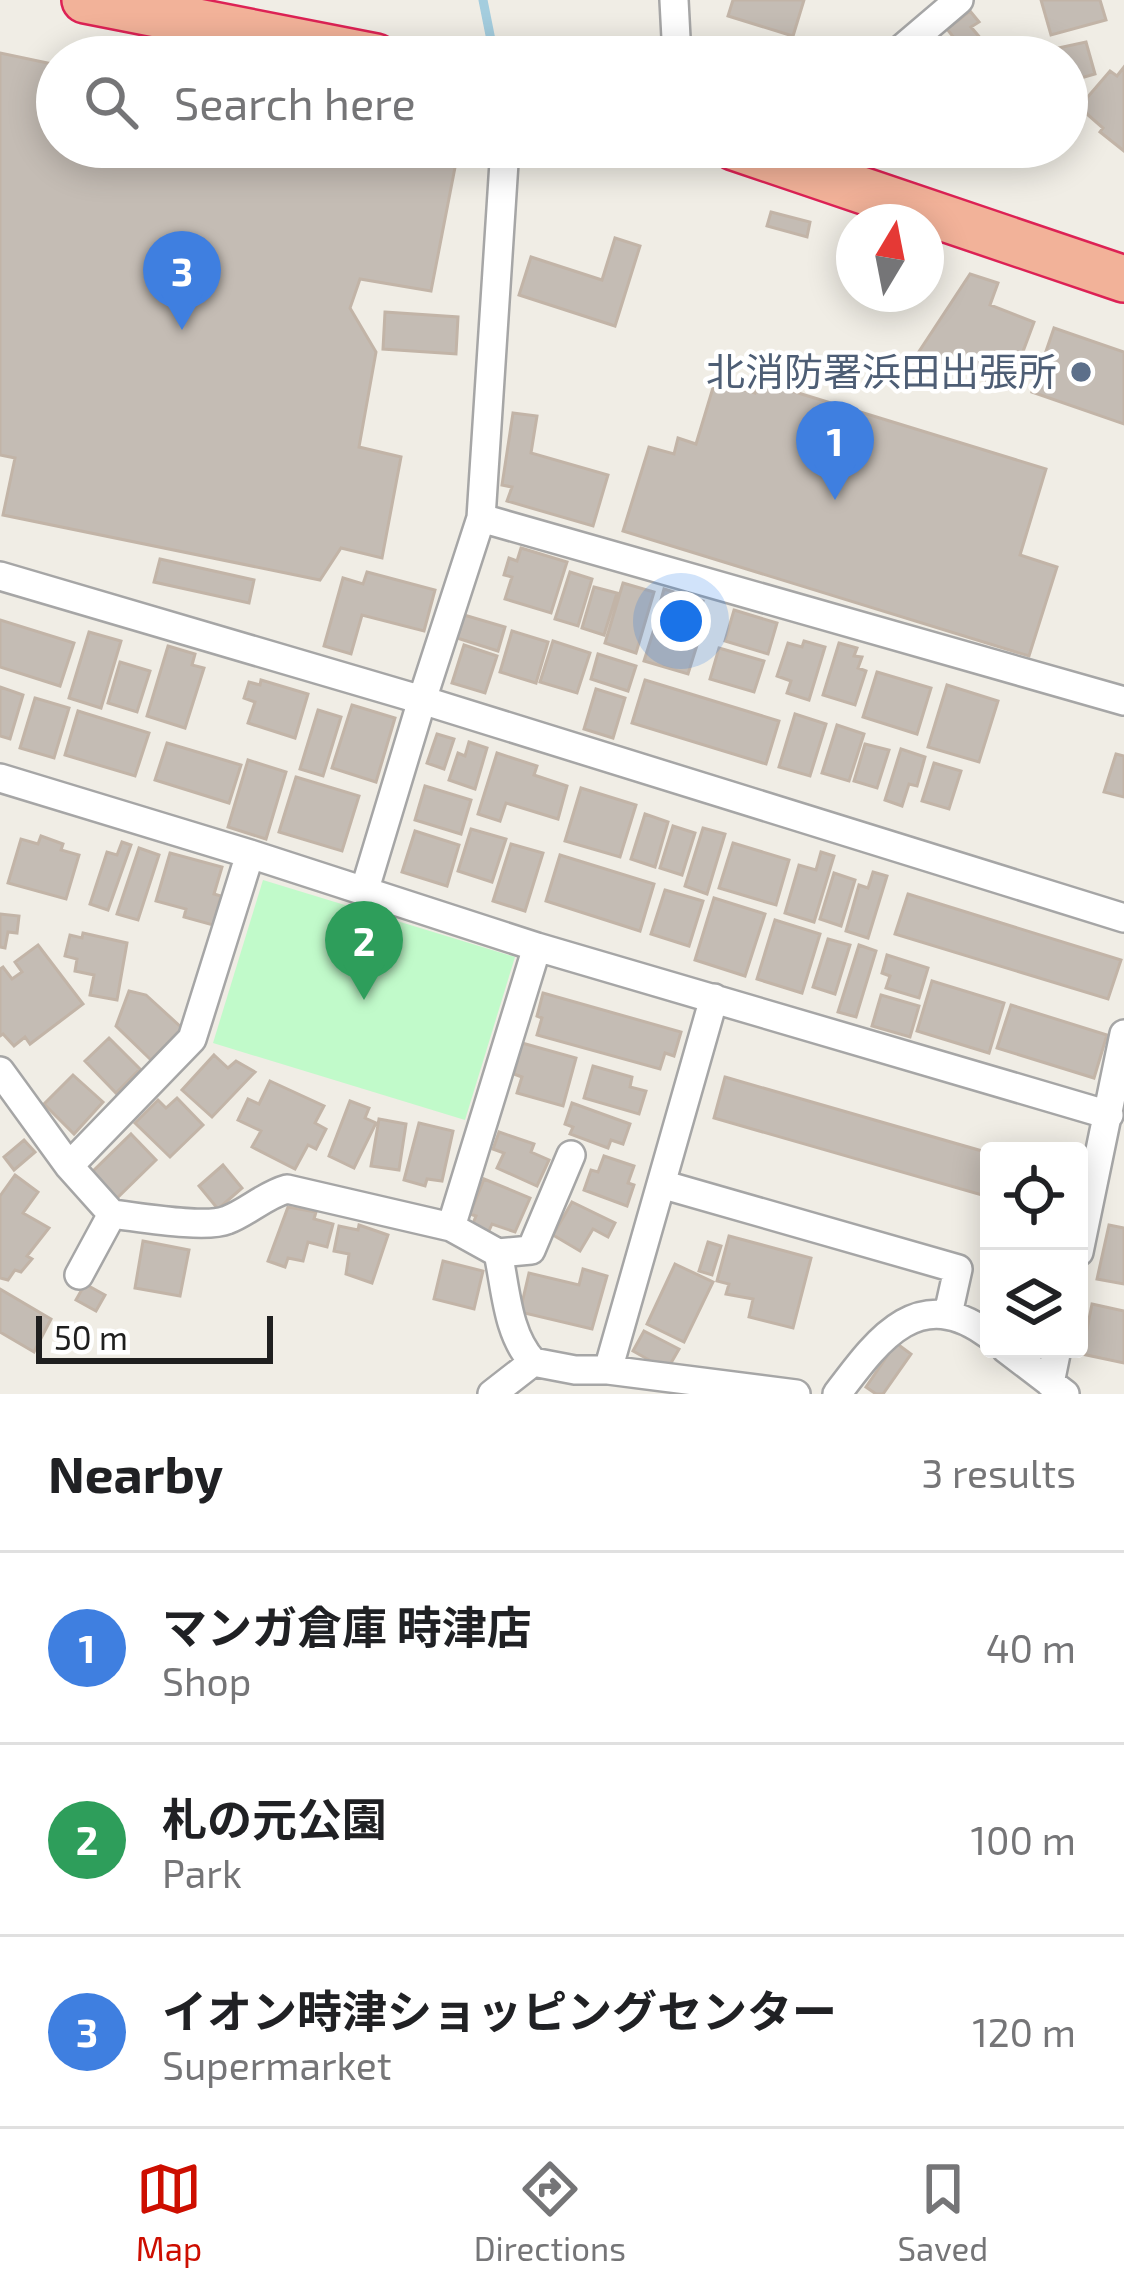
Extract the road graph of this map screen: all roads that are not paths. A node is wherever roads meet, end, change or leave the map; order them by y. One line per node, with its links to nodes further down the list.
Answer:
1 (85, 0): 4 (highway)
2 (674, 0): 5 (street)
3 (959, 0): 6 (street)
4 (269, 36)
5 (676, 36)
6 (917, 36)
7 (504, 168): 10 (street)
8 (826, 168): 9 (highway)
9 (1124, 279)
10 (482, 518): 12 (street); 13 (street)
11 (0, 576): 12 (street)
12 (422, 700): 16 (street); 17 (street)
13 (1124, 701)
14 (0, 778): 15 (street)
15 (250, 854): 16 (street); 24 (street)
16 (364, 892): 18 (street)
17 (1124, 918)
18 (537, 946): 19 (street); 27 (street)
19 (714, 998): 22 (street); 25 (street)
20 (1124, 1034): 22 (street)
21 (0, 1071): 24 (street)
22 (1108, 1115): 28 (street)
23 (572, 1155): 29 (street)
24 (69, 1166): 26 (street)
25 (662, 1184): 31 (street); 36 (street)
26 (112, 1214): 27 (street); 30 (street)
27 (451, 1227): 29 (street)
28 (1079, 1250)
29 (498, 1253): 35 (street)
30 (80, 1275)
31 (947, 1314): 32 (street); 40 (street)
32 (980, 1330)
33 (1017, 1358): 37 (street)
34 (1057, 1358): 37 (street)
35 (533, 1362): 36 (street); 38 (street)
36 (608, 1370): 39 (street)
37 (1057, 1389)
38 (492, 1394)
39 (796, 1394)
40 (837, 1394)

